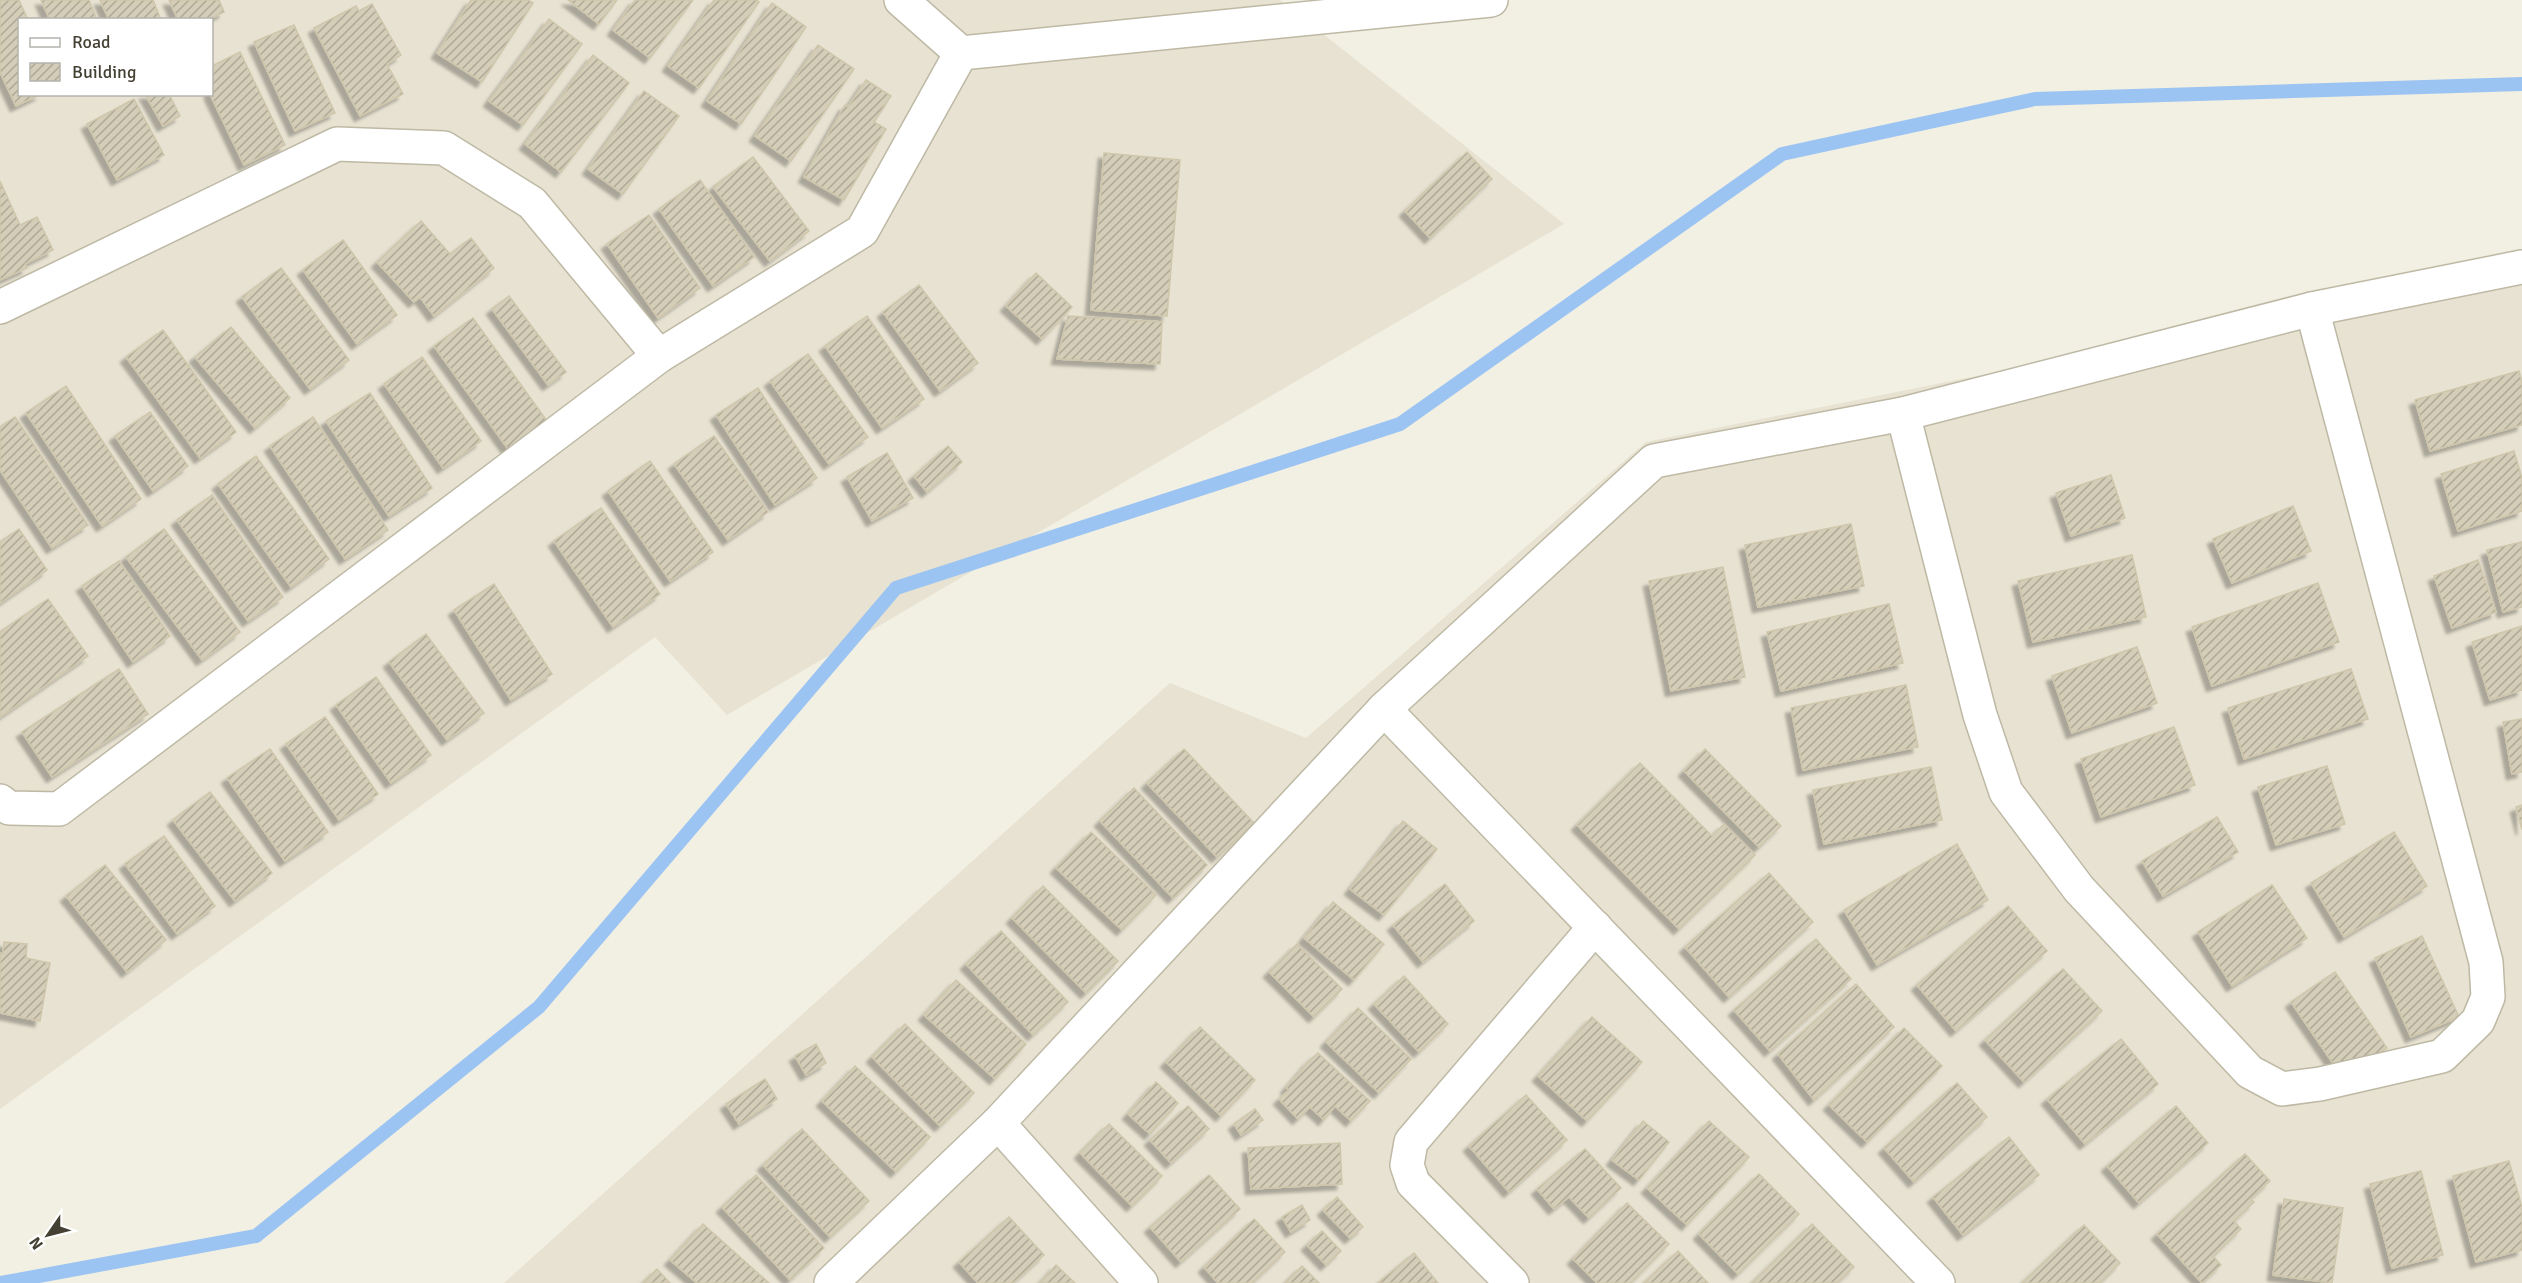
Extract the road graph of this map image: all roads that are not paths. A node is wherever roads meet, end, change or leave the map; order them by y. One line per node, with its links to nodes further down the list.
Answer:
1 (901, 0): 3 (street)
2 (1491, 0): 3 (street)
3 (961, 53): 7 (street)
4 (2522, 267): 6 (street)
5 (0, 307): 7 (street)
6 (2312, 309): 8 (street); 8 (street)
7 (659, 356): 10 (street)
8 (1903, 414): 9 (street)
9 (1384, 709): 11 (street); 12 (street)
10 (0, 801)
11 (1595, 927): 15 (street); 16 (street)
12 (998, 1123): 13 (street); 14 (street)
13 (831, 1283)
14 (1141, 1283)
15 (1512, 1283)
16 (1938, 1283)

